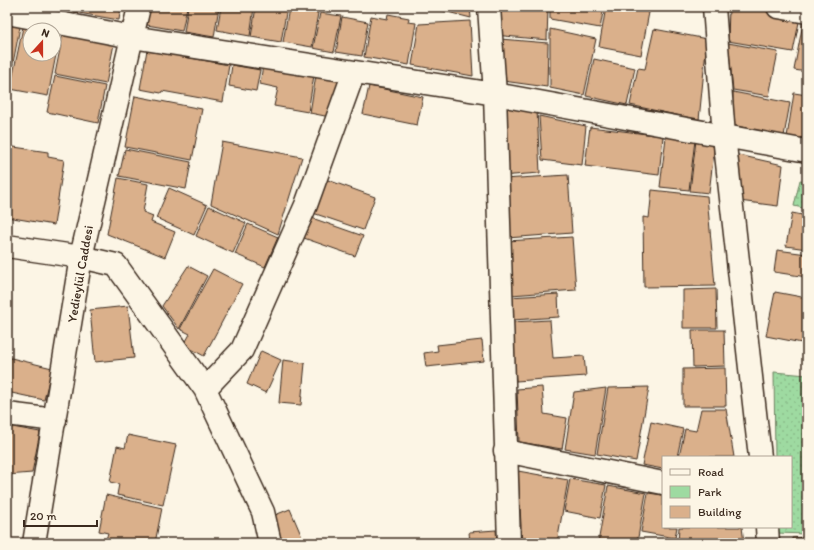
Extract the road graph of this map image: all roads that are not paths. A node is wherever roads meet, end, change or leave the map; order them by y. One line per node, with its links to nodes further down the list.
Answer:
1 (139, 7): 7 (street, Yedieylül Caddesi)
2 (489, 7): 9 (street)
3 (714, 7): 10 (street)
4 (778, 7): 5 (street)
5 (807, 12)
6 (7, 13): 7 (street)
7 (132, 37): 8 (street); 13 (street, Yedieylül Caddesi)
8 (354, 72): 9 (street); 14 (street)
9 (495, 94): 10 (street); 17 (street)
10 (724, 136): 11 (street); 18 (street)
11 (807, 151)
12 (7, 246): 13 (street)
13 (81, 257): 14 (street); 16 (street, Yedieylül Caddesi)
14 (205, 389): 22 (street)
15 (7, 414): 16 (street)
16 (55, 420): 21 (street, Yedieylül Caddesi)
17 (505, 451): 19 (street); 23 (street)
18 (760, 456)
19 (662, 483)
20 (767, 528): 24 (street)
21 (34, 543)
22 (270, 543)
23 (509, 543)
24 (768, 543)

